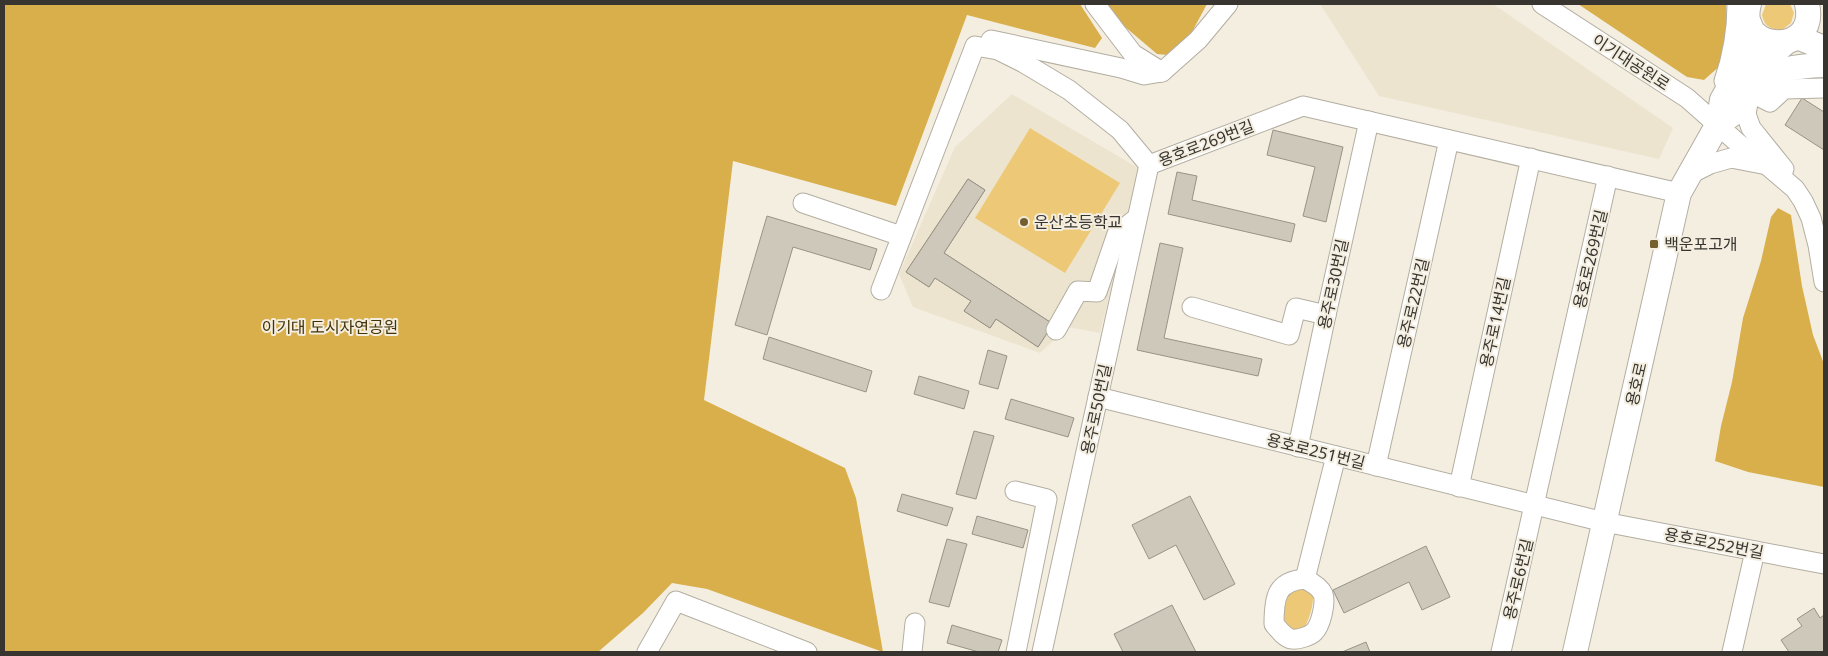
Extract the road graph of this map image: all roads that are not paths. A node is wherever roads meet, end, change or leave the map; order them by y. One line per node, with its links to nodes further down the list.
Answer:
1 (1095, 4): 10 (street)
2 (1228, 4): 10 (street)
3 (1542, 4): 14 (street, 이기대공원로)
4 (1746, 9): 6 (main road); 14 (main road)
5 (1817, 10): 6 (main road)
6 (1791, 40): 8 (main road); 12 (main road)
7 (975, 46): 10 (street); 17 (street, 용호로269번길); 24 (street)
8 (1824, 48)
9 (1824, 65): 12 (main road)
10 (1162, 72)
11 (1824, 88): 12 (street)
12 (1750, 92): 14 (main road); 21 (street)
13 (1369, 121): 15 (street, 용호로269번길); 17 (street, 용호로269번길); 28 (street, 용주로30번길)
14 (1718, 124): 18 (street, 이기대공원로); 20 (main road, 용호로)
15 (1449, 140): 16 (street, 용호로269번길); 33 (street, 용주로22번길)
16 (1531, 158): 19 (street, 용호로269번길); 34 (street, 용주로14번길)
17 (1149, 165): 23 (street, 용주로50번길)
18 (1768, 166): 20 (street); 21 (street, 이기대공원로)
19 (1608, 176): 20 (street, 용호로269번길); 36 (street, 용호로269번길)
20 (1684, 183): 37 (main road, 용호로)
21 (1795, 189): 25 (street)
22 (803, 203): 24 (street)
23 (1138, 218): 29 (street); 30 (street, 용주로50번길)
24 (901, 236): 26 (street)
25 (1824, 282)
26 (881, 290)
27 (1192, 307): 28 (street)
28 (1326, 316): 31 (street, 용주로30번길)
29 (1056, 330)
30 (1098, 398): 31 (street, 용호로251번길); 46 (street, 용주로50번길)
31 (1298, 447): 32 (street, 용호로251번길)
32 (1336, 456): 33 (street, 용호로251번길); 40 (street)
33 (1376, 466): 34 (street, 용호로251번길)
34 (1459, 487): 36 (street, 용호로251번길)
35 (1015, 491): 45 (street)
36 (1534, 505): 37 (street, 용호로251번길); 47 (street, 용주로6번길)
37 (1604, 522): 38 (street, 용호로252번길); 48 (main road, 용호로)
38 (1755, 551): 39 (street, 용호로252번길); 49 (street)
39 (1824, 564)
40 (1305, 579)
41 (915, 623): 44 (street)
42 (797, 650): 43 (street)
43 (647, 652)
44 (912, 652)
45 (1016, 652)
46 (1042, 652)
47 (1501, 652)
48 (1575, 652)
49 (1732, 652)

